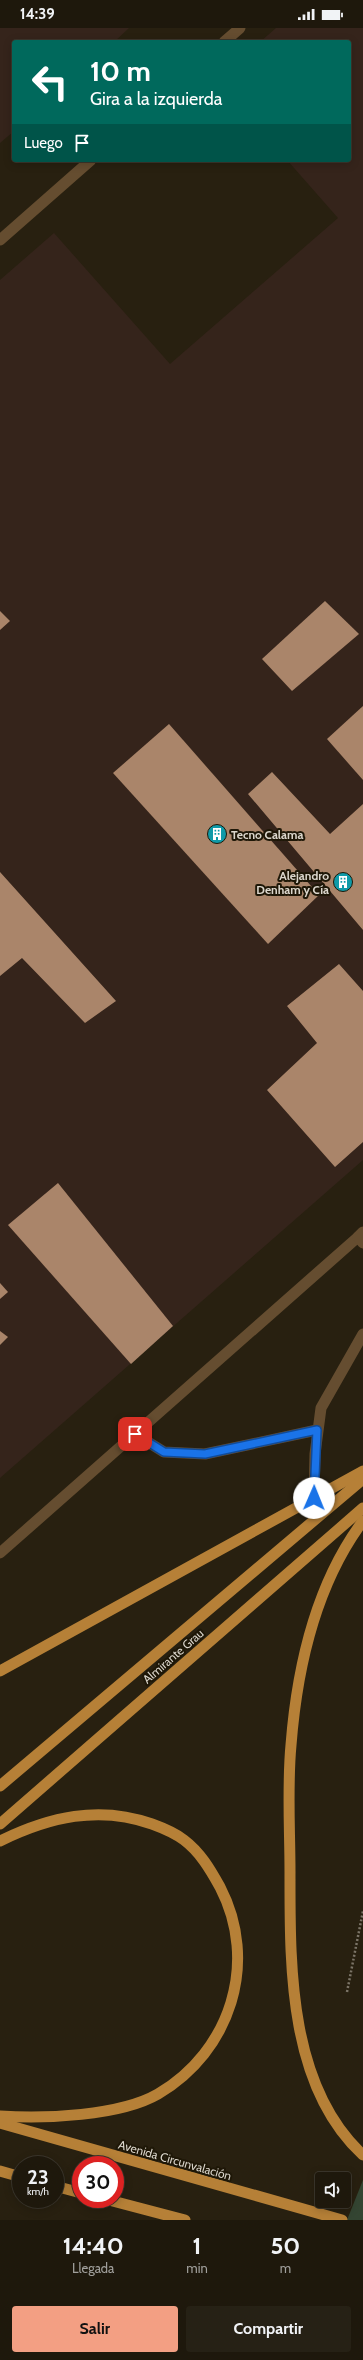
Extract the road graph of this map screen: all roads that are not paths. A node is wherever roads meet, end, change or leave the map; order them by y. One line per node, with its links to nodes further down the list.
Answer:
1 (240, 28): 2 (street)
2 (226, 40)
3 (89, 162): 4 (street)
4 (0, 240)
5 (361, 1237): 8 (street)
6 (363, 1334): 7 (street)
7 (317, 1430): 8 (street); 11 (street)
8 (135, 1434): 14 (street)
9 (363, 1471): 11 (highway)
10 (363, 1478): 16 (highway, Almirante Grau)
11 (314, 1498): 15 (highway)
12 (363, 1508): 17 (highway, Almirante Grau)
13 (363, 1521): 21 (highway)
14 (0, 1553)
15 (0, 1671)
16 (0, 1786)
17 (0, 1824)
18 (0, 1841): 19 (highway)
19 (0, 2116)
20 (0, 2123): 26 (highway, Avenida Circunvalación)
21 (363, 2155)
22 (0, 2171): 23 (highway)
23 (12, 2174)
24 (124, 2204): 25 (highway)
25 (185, 2220)
26 (342, 2220)

